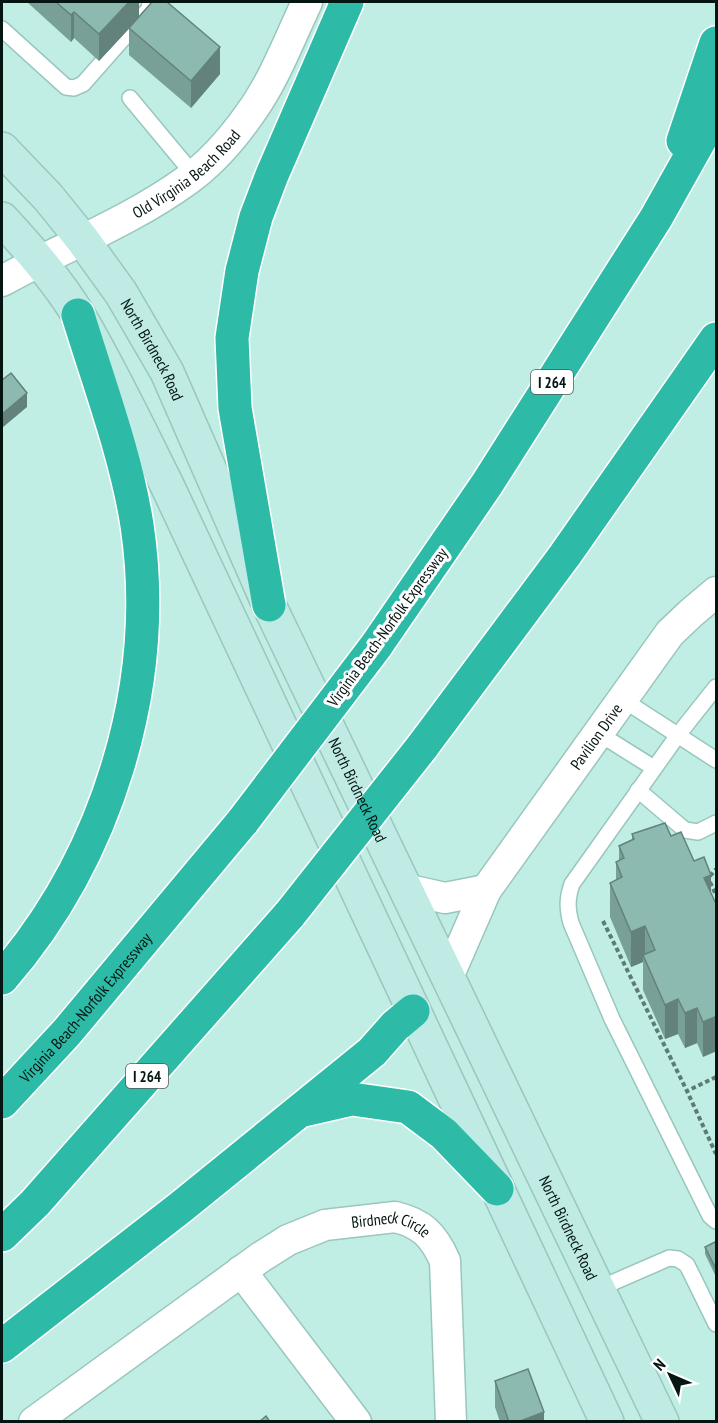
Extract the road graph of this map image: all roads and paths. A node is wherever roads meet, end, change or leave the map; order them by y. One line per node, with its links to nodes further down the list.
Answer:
1 (150, 2): 4 (lane)
2 (307, 2): 9 (street, Old Virginia Beach Road)
3 (347, 2): 18 (highway)
4 (4, 36)
5 (717, 43): 10 (highway)
6 (130, 98): 9 (lane)
7 (717, 111): 10 (highway, Virginia Beach-Norfolk Expressway / I 264)
8 (2, 149): 12 (main road, North Birdneck Road)
9 (194, 175): 12 (street, Old Virginia Beach Road)
10 (656, 218): 37 (highway, Virginia Beach-Norfolk Expressway / I 264, bridge)
11 (2, 219): 13 (main road)
12 (82, 239): 13 (street, Old Virginia Beach Road); 18 (main road, North Birdneck Road)
13 (39, 260): 14 (street, Old Virginia Beach Road); 15 (main road)
14 (2, 281)
15 (78, 315): 33 (highway); 34 (main road)
16 (717, 339): 42 (highway, I 264, bridge)
17 (717, 592): 20 (street, Pavilion Drive)
18 (268, 605): 28 (main road, North Birdneck Road)
19 (717, 687): 22 (lane)
20 (622, 699): 21 (street, Pavilion Drive); 22 (lane)
21 (598, 733): 24 (lane); 29 (street, Pavilion Drive)
22 (678, 735): 23 (lane); 24 (lane)
23 (717, 760)
24 (654, 768): 25 (lane)
25 (638, 790): 26 (lane); 41 (lane)
26 (717, 823)
27 (717, 869): 30 (path)
28 (405, 889): 29 (street); 32 (main road, North Birdneck Road)
29 (486, 890): 32 (street, Pavilion Drive)
30 (717, 895)
31 (603, 921): 36 (path)
32 (448, 977): 34 (main road, Pavilion Drive); 44 (main road, North Birdneck Road)
33 (2, 978)
34 (413, 1011): 38 (highway); 40 (main road)
35 (717, 1077): 36 (path)
36 (687, 1091): 39 (path)
37 (2, 1102)
38 (300, 1111): 40 (highway); 46 (highway)
39 (717, 1154)
40 (497, 1189): 50 (main road)
41 (717, 1221)
42 (2, 1235)
43 (241, 1271): 47 (street, Birdneck Circle); 48 (street); 49 (street, Birdneck Circle)
44 (598, 1289): 45 (lane); 51 (main road, North Birdneck Road)
45 (716, 1324)
46 (2, 1346)
47 (34, 1422)
48 (356, 1422)
49 (451, 1422)
50 (607, 1422)
51 (662, 1422)

